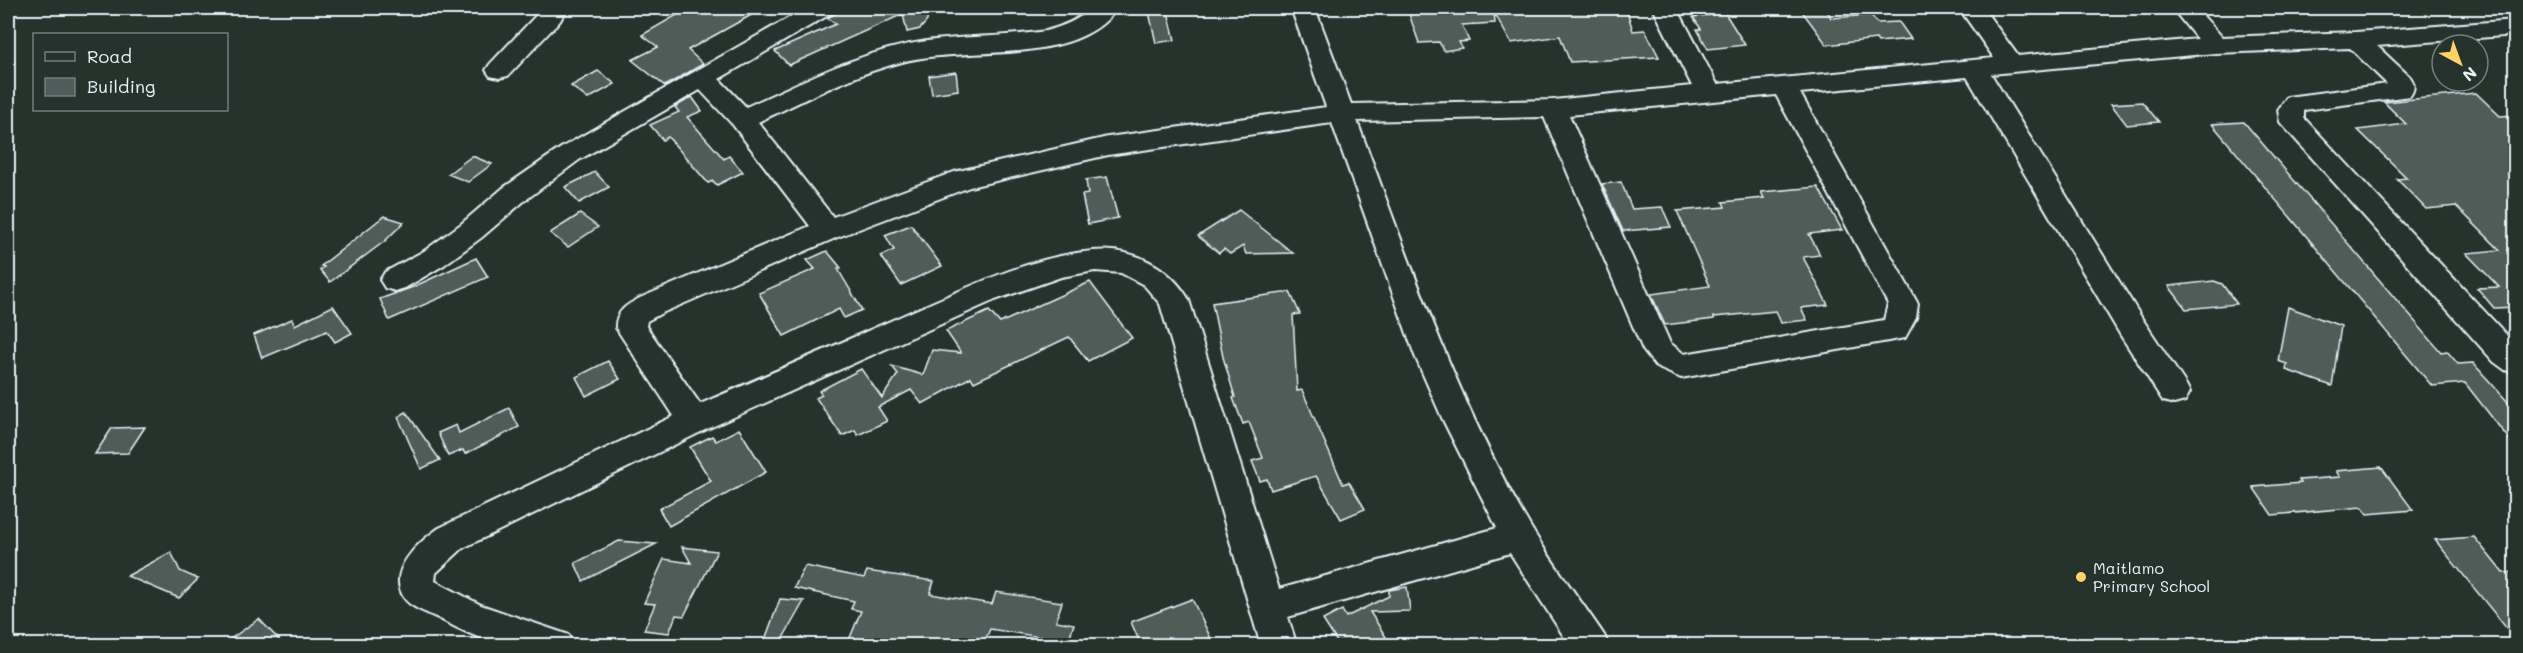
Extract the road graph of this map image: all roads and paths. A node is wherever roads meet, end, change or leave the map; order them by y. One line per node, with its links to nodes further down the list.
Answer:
1 (555, 8): 13 (street)
2 (823, 8): 14 (street)
3 (1105, 8): 19 (street)
4 (1303, 8): 18 (street)
5 (1665, 8): 16 (street)
6 (1971, 8): 11 (street)
7 (2184, 8): 10 (street)
8 (2516, 27): 9 (street)
9 (2356, 40): 10 (street); 22 (street)
10 (2215, 45): 11 (street)
11 (2013, 66): 12 (street)
12 (1975, 68): 15 (street); 23 (street)
13 (499, 70)
14 (704, 78): 19 (street); 21 (street)
15 (1783, 85): 16 (street); 17 (street)
16 (1709, 94): 17 (street)
17 (1553, 108): 18 (street)
18 (1342, 112): 20 (street); 25 (street)
19 (742, 119): 20 (street)
20 (828, 230): 24 (street)
21 (395, 280)
22 (2516, 362)
23 (2174, 392)
24 (694, 421): 26 (street); 27 (street)
25 (1518, 536): 26 (street); 29 (street)
26 (1267, 608): 28 (street)
27 (556, 645)
28 (1278, 645)
29 (1591, 645)

